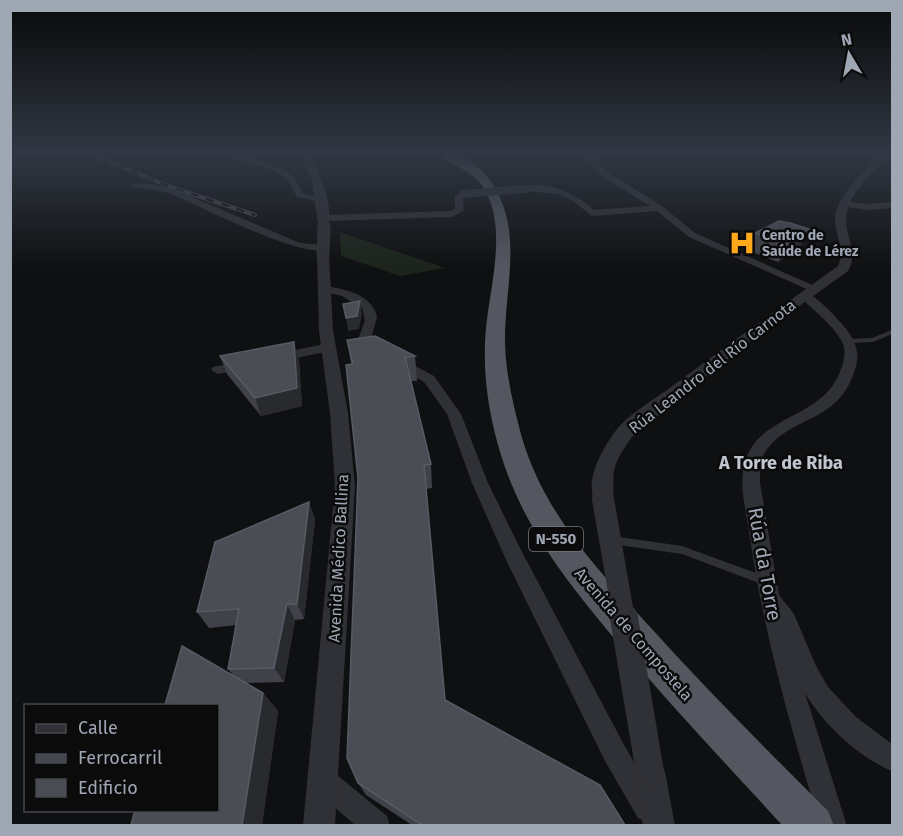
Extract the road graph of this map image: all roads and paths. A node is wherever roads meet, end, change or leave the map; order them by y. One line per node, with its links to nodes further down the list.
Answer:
1 (170, 191): 14 (street)
2 (298, 191): 9 (street)
3 (320, 191): 9 (street, Avenida Médico Ballina)
4 (463, 191): 13 (street)
5 (492, 191): 28 (highway, Avenida de Compostela / N-550)
6 (559, 191): 12 (street, bridge)
7 (632, 191): 12 (street)
8 (854, 191): 10 (street)
9 (322, 199): 13 (street, Avenida Médico Ballina)
10 (844, 204): 11 (street); 16 (street, Rúa Leandro del Río Carnota)
11 (892, 205)
12 (659, 208): 16 (street)
13 (324, 220): 14 (street, Avenida Médico Ballina, bridge)
14 (323, 252): 15 (street, Avenida Médico Ballina)
15 (326, 290): 19 (street, Avenida Médico Ballina); 27 (street)
16 (809, 292): 18 (street); 21 (street, Rúa Leandro del Río Carnota, bridge)
17 (892, 332): 18 (lane)
18 (849, 341): 22 (street, Rúa da Torre)
19 (329, 346): 20 (street); 24 (street, Avenida Médico Ballina)
20 (218, 370)
21 (609, 540): 22 (lane); 27 (street, Rúa Leandro del Río Carnota, bridge)
22 (766, 589): 23 (street); 29 (street, Rúa da Torre)
23 (892, 759)
24 (322, 779): 25 (street, Avenida Médico Ballina); 26 (street)
25 (319, 825)
26 (377, 825)
27 (658, 825)
28 (813, 825)
29 (834, 825)

